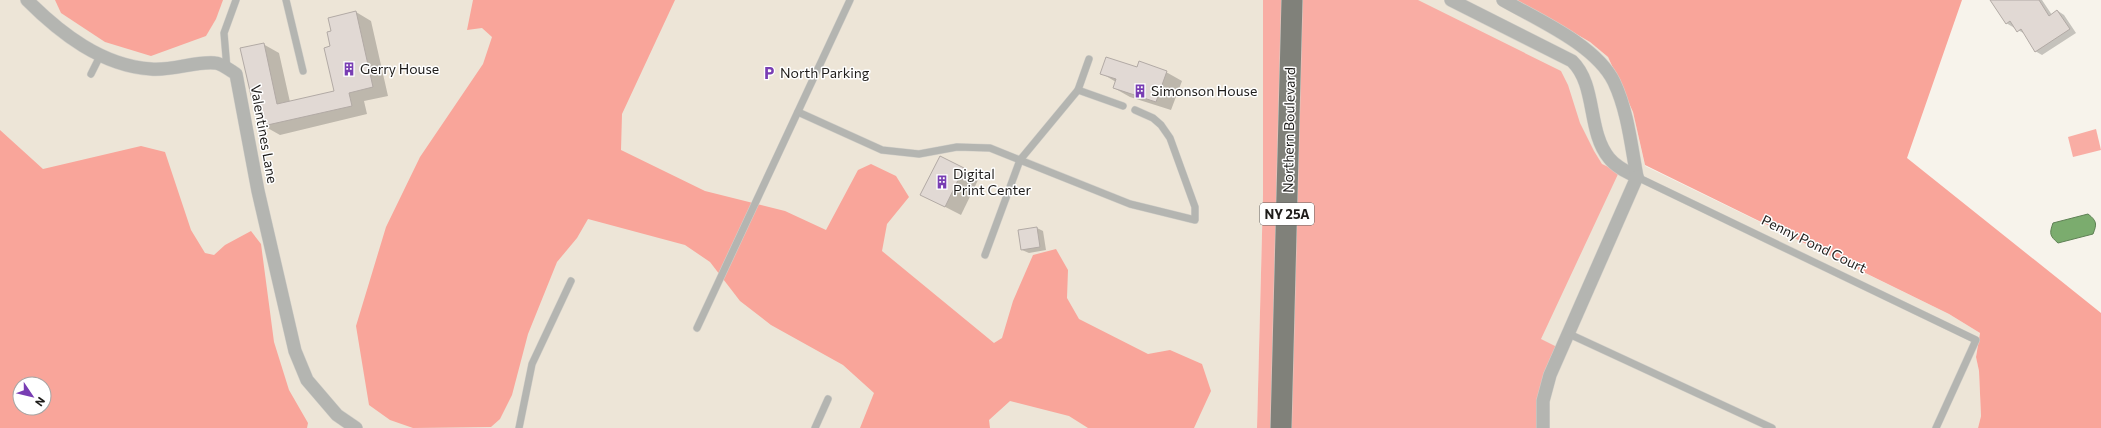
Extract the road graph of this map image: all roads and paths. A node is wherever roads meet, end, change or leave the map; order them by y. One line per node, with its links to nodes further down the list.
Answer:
1 (28, 0): 8 (street)
2 (236, 0): 10 (lane)
3 (286, 0): 11 (lane)
4 (850, 0): 16 (lane)
5 (1292, 0): 28 (main road, Northern Boulevard / NY 25A)
6 (1451, 0): 18 (street, Penny Pond Court)
7 (1503, 0): 18 (street)
8 (101, 54): 10 (street); 12 (lane)
9 (1089, 59): 13 (lane)
10 (227, 69): 24 (street, Valentines Lane)
11 (303, 71)
12 (91, 74)
13 (1078, 90): 14 (lane); 17 (lane)
14 (1123, 106)
15 (1135, 110): 17 (lane)
16 (798, 112): 17 (lane); 21 (lane)
17 (1020, 160): 19 (lane)
18 (1637, 177): 22 (street); 31 (lane, Penny Pond Court)
19 (985, 255)
20 (571, 281): 26 (lane)
21 (697, 328)
22 (1567, 332): 29 (street); 30 (lane)
23 (828, 399): 27 (lane)
24 (338, 422): 25 (street, Valentines Lane)
25 (356, 428)
26 (519, 428)
27 (815, 428)
28 (1281, 428)
29 (1543, 428)
30 (1772, 428)
31 (1936, 428)

